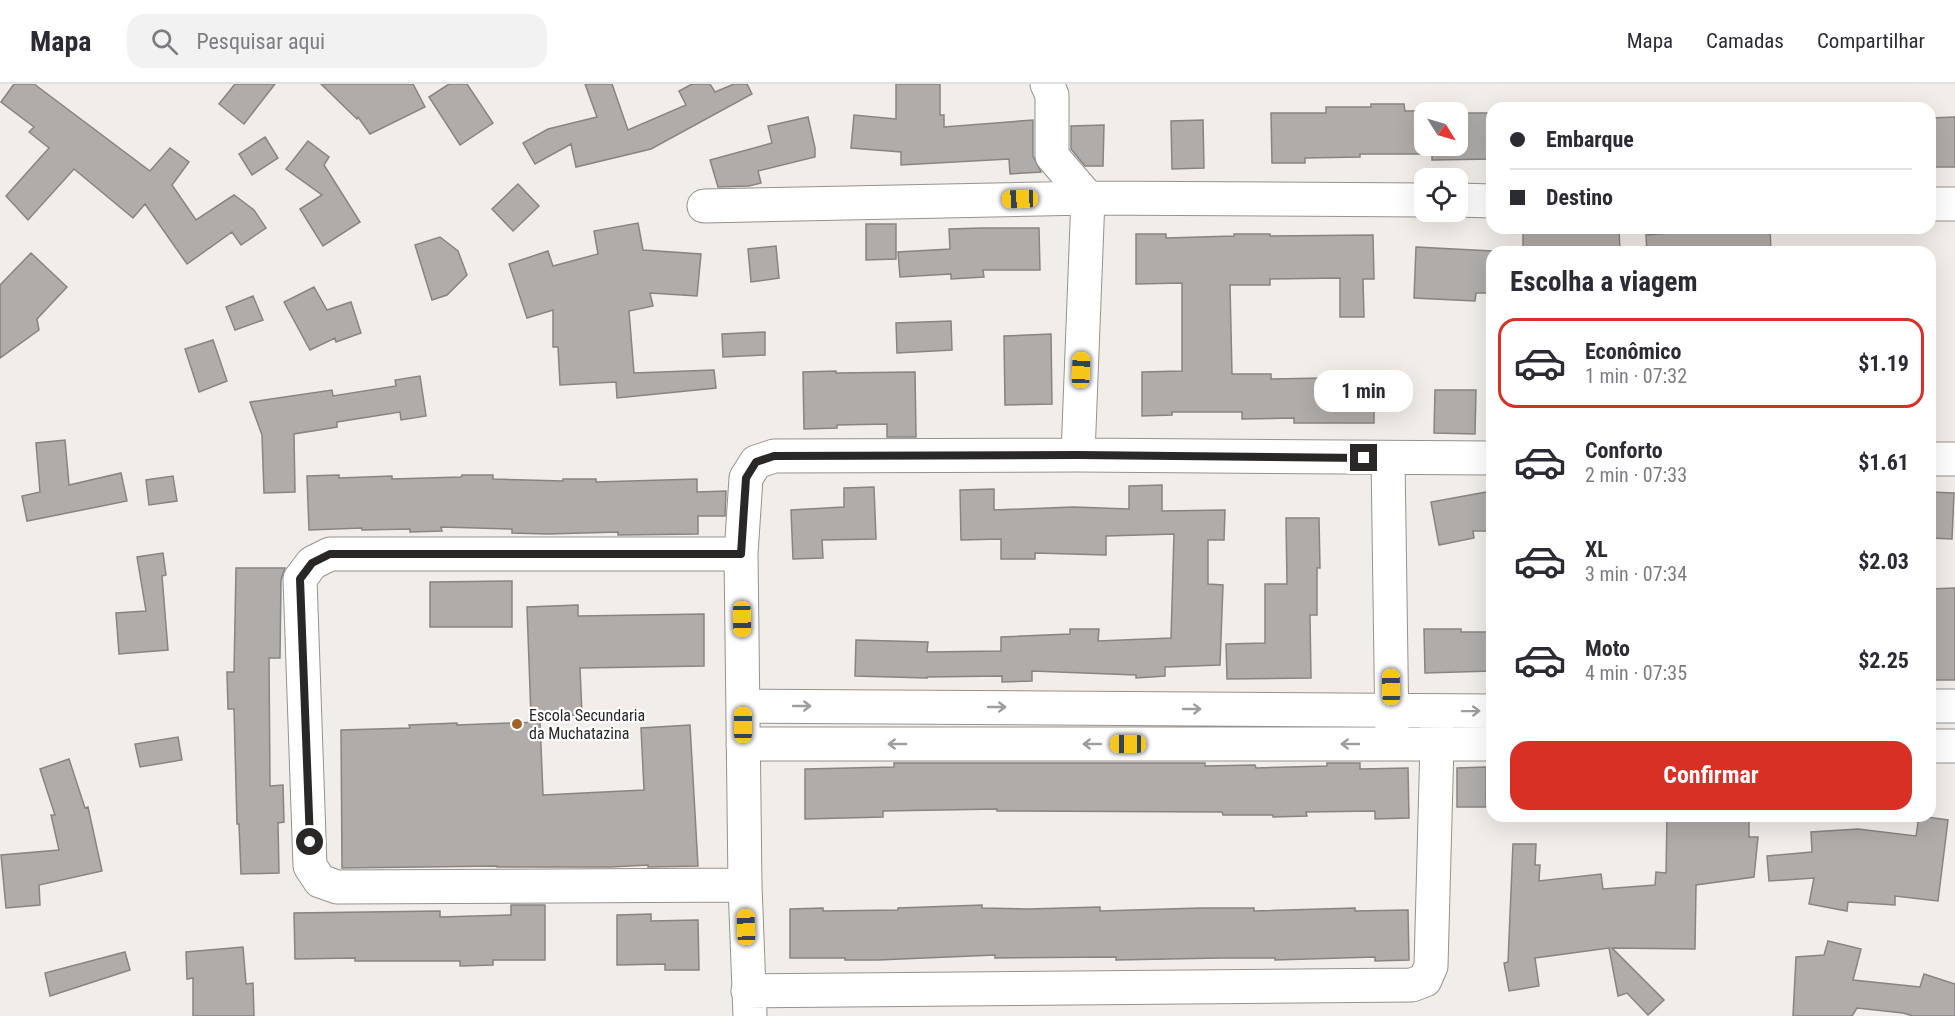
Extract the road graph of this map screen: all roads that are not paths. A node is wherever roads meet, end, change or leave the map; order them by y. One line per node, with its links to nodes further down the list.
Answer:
1 (1047, 84): 2 (street)
2 (1088, 198): 3 (street); 8 (street); 9 (street)
3 (1414, 200)
4 (1468, 200): 5 (street)
5 (1486, 201)
6 (1936, 204): 7 (street)
7 (1955, 204)
8 (704, 206)
9 (1078, 455): 10 (street); 14 (street)
10 (1388, 458): 11 (street); 19 (street)
11 (1486, 458)
12 (1936, 459): 13 (street)
13 (1955, 459)
14 (741, 554): 15 (street); 29 (street)
15 (743, 706): 18 (street, one-way to 18); 22 (street)
16 (1936, 706): 17 (street)
17 (1955, 706)
18 (1126, 708): 19 (street, one-way to 19); 23 (street)
19 (1391, 710): 20 (street); 24 (street)
20 (1436, 711): 21 (street, one-way to 21); 25 (street)
21 (1486, 711)
22 (743, 744): 23 (street, one-way to 22); 29 (street)
23 (1128, 744): 24 (street, one-way to 23)
24 (1392, 744): 25 (street)
25 (1437, 744): 26 (street); 30 (street)
26 (1486, 744)
27 (1936, 746): 28 (street)
28 (1955, 746)
29 (745, 885): 30 (street)
30 (749, 1004)

